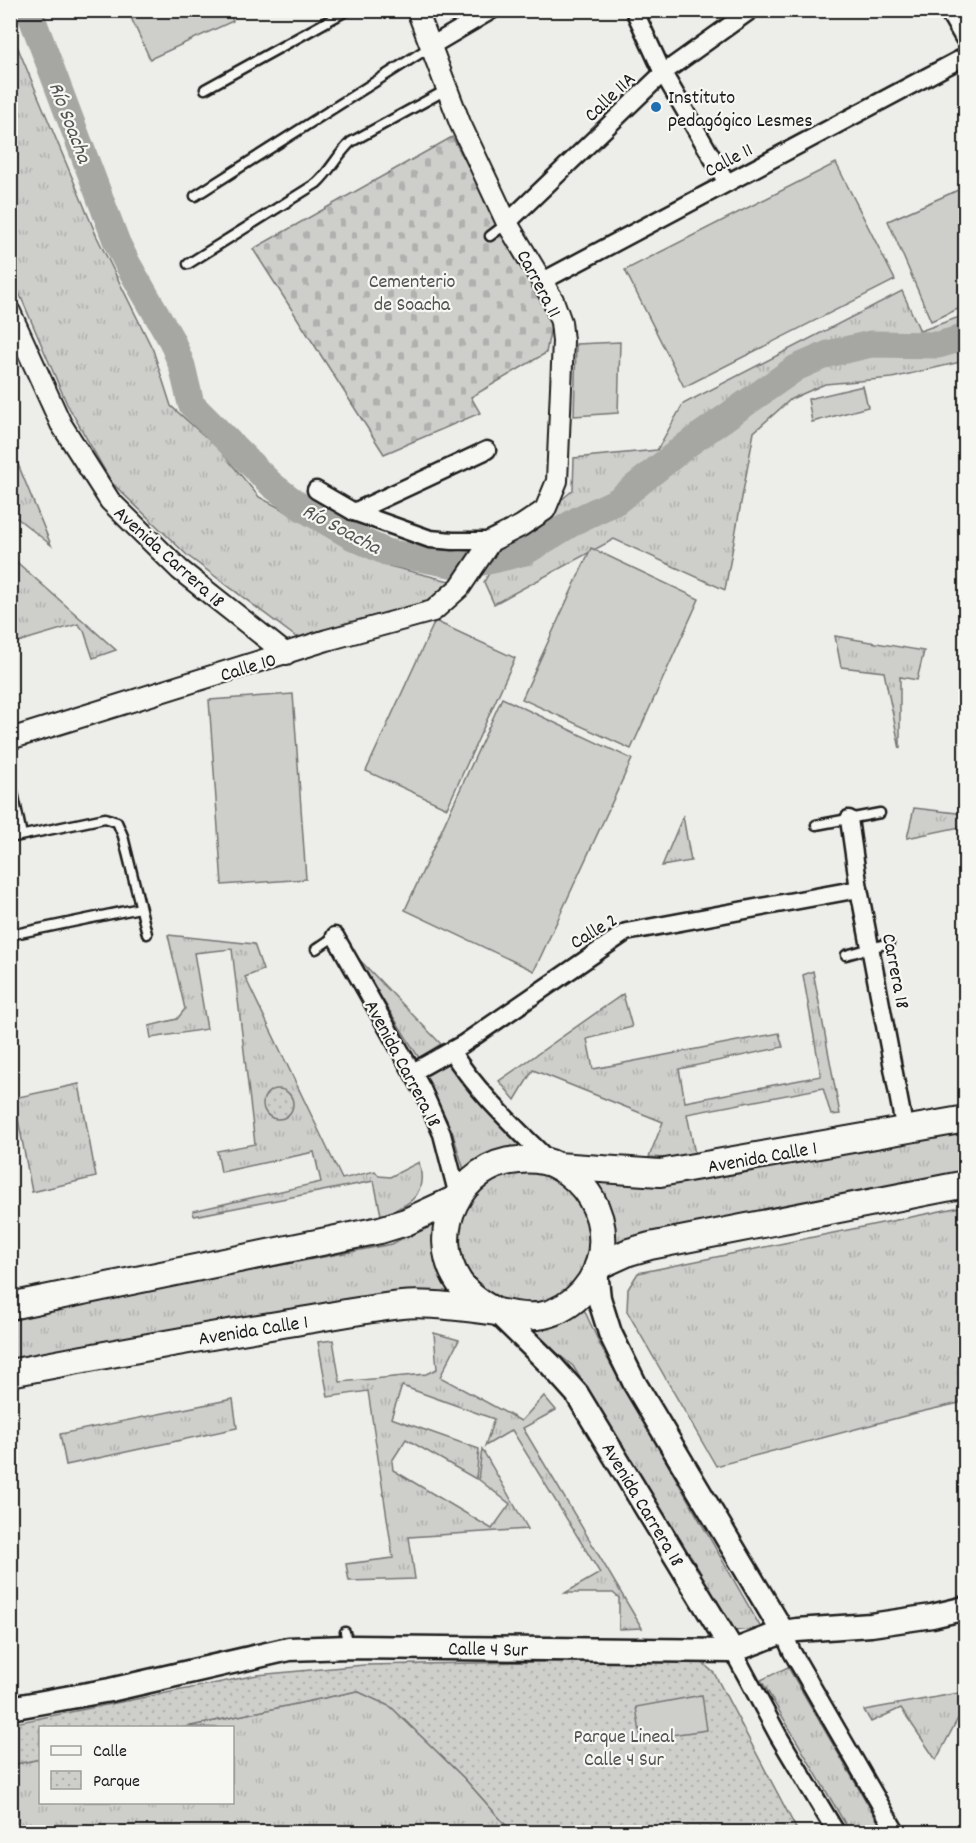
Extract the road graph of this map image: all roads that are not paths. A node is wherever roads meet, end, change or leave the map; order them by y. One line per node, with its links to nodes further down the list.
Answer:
1 (348, 10): 11 (lane)
2 (417, 10): 8 (street, Carrera 11)
3 (492, 10): 8 (street)
4 (634, 10): 10 (street)
5 (751, 10): 10 (street, Calle 11A)
6 (951, 10): 7 (main road)
7 (966, 36)
8 (431, 46): 12 (street, Carrera 11); 14 (lane)
9 (966, 56): 13 (street, Calle 11)
10 (663, 73): 13 (street); 15 (street, Calle 11A)
11 (205, 89)
12 (446, 90): 15 (street, Carrera 11); 17 (lane)
13 (727, 183): 18 (street, Calle 11)
14 (195, 196)
15 (507, 223): 16 (lane); 18 (street, Carrera 11)
16 (490, 236)
17 (188, 264)
18 (542, 282): 24 (street, Carrera 11)
19 (10, 312): 20 (street, Avenida Carrera 18)
20 (17, 346): 25 (street, Avenida Carrera 18)
21 (487, 450): 23 (street)
22 (316, 489): 23 (street)
23 (354, 512): 24 (street)
24 (488, 545): 25 (street, Calle 10)
25 (286, 654): 26 (street, Calle 10)
26 (10, 740)
27 (10, 778): 31 (lane)
28 (880, 813): 29 (lane)
29 (849, 819): 30 (lane); 33 (street, Carrera 18)
30 (816, 825)
31 (22, 835): 32 (lane); 34 (lane)
32 (10, 837)
33 (859, 889): 39 (street, Carrera 18); 42 (street, Calle 2)
34 (141, 908): 35 (lane); 36 (lane)
35 (147, 934)
36 (10, 935)
37 (335, 936): 40 (lane); 43 (street, Avenida Carrera 18)
38 (889, 943): 39 (lane)
39 (870, 947): 41 (lane); 45 (street, Carrera 18)
40 (316, 949)
41 (846, 955)
42 (451, 1051): 43 (street, Calle 2); 46 (street)
43 (413, 1072): 48 (street, Avenida Carrera 18)
44 (966, 1119): 45 (main road, Avenida Calle 1)
45 (905, 1131): 46 (main road, Avenida Calle 1)
46 (555, 1165): 48 (main road); 49 (main road)
47 (966, 1184): 49 (main road)
48 (457, 1198): 50 (main road); 51 (main road, Avenida Carrera 18)
49 (597, 1269): 51 (main road); 54 (main road)
50 (10, 1306)
51 (497, 1312): 52 (main road, Avenida Calle 1); 55 (main road, Avenida Carrera 18)
52 (10, 1373)
53 (966, 1608): 54 (main road, Calle 4 Sur)
54 (783, 1632): 55 (main road, Calle 4 Sur); 58 (street)
55 (734, 1651): 56 (main road, Calle 4 Sur); 57 (street, Avenida Carrera 18)
56 (10, 1708)
57 (836, 1833)
58 (896, 1833)

